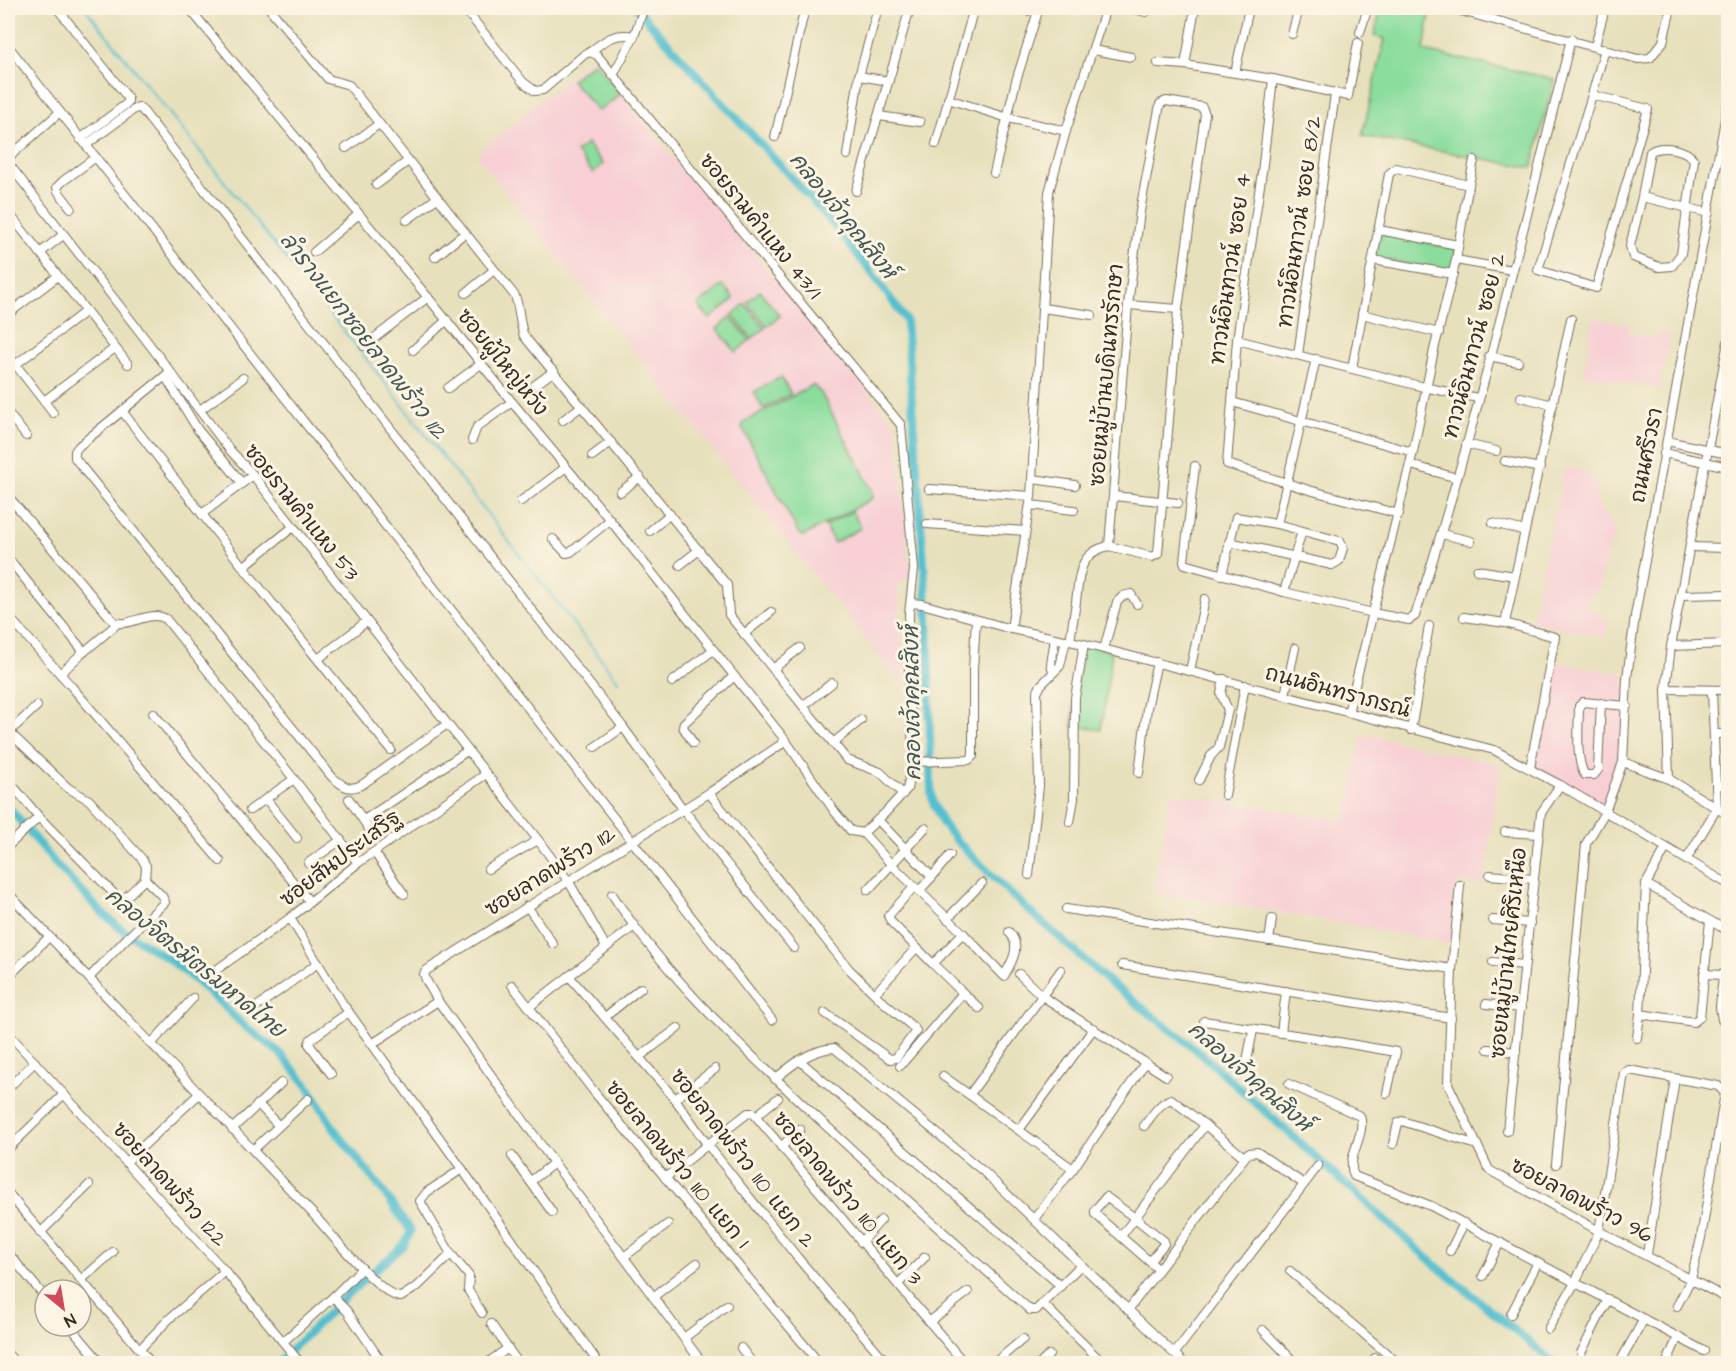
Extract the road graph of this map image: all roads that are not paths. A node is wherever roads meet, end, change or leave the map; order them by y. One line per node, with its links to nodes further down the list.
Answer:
1 (57, 8): 52 (street)
2 (189, 8): 73 (street, ซอยผู้ใหญ่หวัง)
3 (269, 8): 49 (street)
4 (464, 8): 32 (street)
5 (644, 8): 25 (street)
6 (805, 8): 51 (street)
7 (878, 8): 38 (street)
8 (910, 8): 40 (street)
9 (974, 8): 43 (street)
10 (1017, 8): 21 (street)
11 (1039, 8): 47 (street)
12 (1106, 8): 31 (street)
13 (1129, 8): 22 (street)
14 (1195, 8): 35 (street)
15 (1249, 8): 36 (street)
16 (1299, 8): 24 (street)
17 (1368, 8): 23 (street)
18 (1450, 8): 26 (street)
19 (1605, 8): 29 (street)
20 (1671, 8): 30 (street)
21 (1027, 11)
22 (1146, 12)
23 (1360, 32)
24 (1292, 34)
25 (634, 36): 32 (street); 37 (street)
26 (1571, 39): 29 (street); 85 (street, ทาวน์อินทาวน์ ซอย 2)
27 (1358, 43): 41 (street)
28 (8, 46): 45 (street)
29 (1595, 46): 30 (street)
30 (1605, 49): 42 (street)
31 (1093, 50): 33 (street); 50 (street)
32 (590, 52): 37 (street, ซอยรามคำแหง 43/1)
33 (1131, 57)
34 (1158, 63): 35 (street)
35 (1185, 65): 36 (street)
36 (1235, 73): 39 (street)
37 (613, 75): 199 (street, ซอยรามคำแหง 43/1)
38 (859, 76): 40 (street); 55 (street)
39 (1273, 80): 41 (street); 100 (street, ทาวน์อินทาวน์ ซอย 4)
40 (889, 81): 46 (street)
41 (1335, 94): 106 (street, ทาวน์อินทาวน์ ซอย 8/2)
42 (1592, 95): 42 (street)
43 (948, 99): 47 (street); 53 (street)
44 (1728, 103): 61 (street, ถนนศรีวรา)
45 (60, 112): 52 (street); 57 (street)
46 (879, 116): 48 (street); 66 (street)
47 (1008, 118): 50 (street); 63 (street)
48 (920, 122)
49 (379, 124): 54 (street); 59 (street)
50 (1066, 131): 91 (street)
51 (775, 137)
52 (83, 142): 56 (street); 245 (street)
53 (936, 144)
54 (346, 148)
55 (847, 155)
56 (96, 157): 70 (street); 290 (street)
57 (8, 158)
58 (1474, 160): 65 (street)
59 (408, 161): 64 (street); 68 (street)
60 (8, 163): 77 (street, ซอยรามคำแหง 53)
61 (1719, 163): 62 (street); 72 (street, ถนนศรีวรา)
62 (1728, 165)
63 (994, 173)
64 (376, 185)
65 (1469, 185): 75 (street); 78 (street)
66 (856, 191)
67 (1642, 197): 69 (street); 69 (street); 69 (street)
68 (437, 198): 74 (street); 76 (street)
69 (1687, 207): 72 (street)
70 (71, 208)
71 (8, 212): 80 (street)
72 (1709, 213): 136 (street, ถนนศรีวรา)
73 (359, 214): 79 (street); 89 (street, ซอยผู้ใหญ่หวัง)
74 (407, 220)
75 (1378, 230): 78 (street); 82 (street)
76 (465, 233): 81 (street); 84 (street)
77 (63, 235): 80 (street); 115 (street, ซอยรามคำแหง 53)
78 (1458, 245): 83 (street)
79 (314, 252)
80 (40, 253): 87 (street)
81 (435, 257)
82 (1372, 260): 86 (street); 95 (street)
83 (1456, 260): 85 (street); 86 (street)
84 (494, 270): 88 (street); 114 (street)
85 (1512, 270): 107 (street, ทาวน์อินทาวน์ ซอย 2)
86 (1453, 274): 99 (street)
87 (58, 276): 93 (street); 94 (street)
88 (466, 293)
89 (428, 297): 98 (street, ซอยผู้ใหญ่หวัง); 102 (street)
90 (1128, 305): 92 (street); 92 (street, ซอยหมู่บ้านบดินทรรักษา); 162 (street, ซอยหมู่บ้านบดินทรรักษา)
91 (1042, 308): 96 (street); 154 (street)
92 (1178, 309): 165 (street)
93 (86, 311): 103 (street); 112 (street)
94 (8, 314)
95 (1362, 314): 99 (street); 113 (street)
96 (1092, 315)
97 (1571, 319): 126 (street)
98 (447, 320): 104 (street); 111 (street, ซอยผู้ใหญ่หวัง)
99 (1439, 333): 119 (street)
100 (1237, 340): 106 (street); 125 (street, ทาวน์อินทาวน์ ซอย 4)
101 (1728, 342): 120 (street)
102 (364, 346)
103 (116, 348): 110 (street); 123 (street)
104 (413, 350)
105 (8, 355): 112 (street)
106 (1298, 355): 108 (street)
107 (1489, 356): 109 (street); 122 (street, ทาวน์อินทาวน์ ซอย 2)
108 (1316, 359): 113 (street); 133 (street)
109 (1518, 362)
110 (128, 364)
111 (481, 364): 118 (street); 124 (street, ซอยผู้ใหญ่หวัง)
112 (15, 365): 123 (street)
113 (1352, 368): 119 (street)
114 (554, 371): 117 (street); 127 (street)
115 (168, 374): 128 (street, ซอยรามคำแหง 53); 129 (street); 157 (street)
116 (243, 378): 128 (street)
117 (535, 385)
118 (448, 388)
119 (1428, 388): 122 (street); 141 (street)
120 (1724, 390): 139 (street)
121 (1521, 397): 126 (street)
122 (1478, 398): 138 (street, ทาวน์อินทาวน์ ซอย 2)
123 (44, 401): 131 (street)
124 (512, 402): 135 (street); 150 (street, ซอยผู้ใหญ่หวัง)
125 (1232, 402): 133 (street); 156 (street, ทาวน์อินทาวน์ ซอย 4)
126 (1553, 405): 151 (street)
127 (582, 406): 132 (street); 137 (street)
128 (200, 410): 152 (street, ซอยรามคำแหง 53)
129 (122, 411): 168 (street); 244 (street)
130 (8, 413): 134 (street)
131 (53, 413)
132 (563, 420)
133 (1300, 420): 141 (street); 156 (street)
134 (26, 436)
135 (472, 440)
136 (1667, 441): 139 (street); 142 (street, ถนนศรีวรา)
137 (611, 442): 144 (street); 153 (street)
138 (1466, 444): 140 (street); 155 (street, ทาวน์อินทาวน์ ซอย 2)
139 (1709, 450): 143 (street); 146 (street)
140 (1496, 451)
141 (1413, 452): 147 (street)
142 (1664, 453): 146 (street); 240 (street, ถนนศรีวรา)
143 (1728, 454)
144 (592, 456)
145 (1505, 461): 151 (street)
146 (1707, 462): 149 (street); 185 (street)
147 (1411, 465): 155 (street); 170 (street)
148 (1195, 466): 193 (street)
149 (1728, 467)
150 (565, 468): 164 (street); 171 (street, ซอยผู้ใหญ่หวัง)
151 (1540, 468): 179 (street)
152 (253, 475): 157 (street); 175 (street, ซอยรามคำแหง 53)
153 (640, 477): 160 (street); 169 (street)
154 (1033, 478): 158 (street); 163 (street)
155 (1457, 478): 180 (street, ทาวน์อินทาวน์ ซอย 2)
156 (1285, 482): 170 (street); 174 (street)
157 (242, 483): 168 (street)
158 (1075, 485)
159 (929, 489): 163 (street)
160 (620, 492)
161 (8, 496): 208 (street)
162 (1114, 496): 165 (street); 184 (street, ซอยหมู่บ้านบดินทรรักษา)
163 (1030, 500): 167 (street); 177 (street)
164 (521, 501)
165 (1161, 501): 166 (street); 184 (street)
166 (1178, 503)
167 (1074, 510)
168 (202, 514): 191 (street)
169 (670, 514): 176 (street); 187 (street)
170 (1399, 514): 202 (street)
171 (610, 520): 181 (street); 220 (street, ซอยผู้ใหญ่หวัง)
172 (1493, 523): 179 (street)
173 (927, 524): 177 (street)
174 (1277, 524): 178 (street); 182 (street)
175 (293, 528): 191 (street); 206 (street, ซอยรามคำแหง 53)
176 (650, 531)
177 (1025, 531): 210 (street)
178 (1302, 531): 188 (street); 188 (street)
179 (1525, 531): 194 (street)
180 (1442, 534): 183 (street); 202 (street, ทาวน์อินทาวน์ ซอย 2)
181 (553, 539)
182 (1229, 542): 188 (street); 193 (street)
183 (1472, 542)
184 (1109, 546): 213 (street)
185 (1691, 547): 186 (street); 197 (street)
186 (1728, 548)
187 (699, 550): 190 (street); 211 (street)
188 (1295, 557): 195 (street)
189 (8, 558): 208 (street)
190 (680, 565)
191 (243, 567): 222 (street)
192 (1477, 570): 194 (street)
193 (1222, 575): 195 (street)
194 (1515, 576): 207 (street)
195 (1284, 592): 202 (street)
196 (1728, 594): 197 (street)
197 (1682, 596): 216 (street)
198 (1205, 599): 226 (street)
199 (911, 603): 205 (street, ถนนอินทราภรณ์); 256 (street)
200 (1137, 604): 219 (street)
201 (771, 612): 211 (street)
202 (1373, 613): 242 (street)
203 (8, 616): 227 (street)
204 (1464, 617): 207 (street)
205 (976, 620): 210 (street, ถนนอินทราภรณ์); 256 (street)
206 (366, 622): 222 (street); 244 (street, ซอยรามคำแหง 53)
207 (1505, 623): 258 (street)
208 (117, 624): 261 (street)
209 (1429, 626): 246 (street)
210 (1011, 629): 212 (street, ถนนอินทราภรณ์)
211 (744, 634): 224 (street)
212 (1055, 638): 213 (street, ถนนอินทราภรณ์); 225 (street)
213 (1068, 641): 214 (street, ถนนอินทราภรณ์); 225 (street)
214 (1084, 644): 219 (street, ถนนอินทราภรณ์); 281 (street)
215 (1728, 644): 216 (street)
216 (1671, 646): 233 (street)
217 (800, 648): 224 (street)
218 (1294, 648): 236 (street)
219 (1104, 649): 223 (street, ถนนอินทราภรณ์)
220 (713, 650): 228 (street, ซอยผู้ใหญ่หวัง); 230 (street)
221 (81, 654): 227 (street)
222 (318, 659): 254 (street)
223 (1157, 662): 226 (street, ถนนอินทราภรณ์); 259 (street)
224 (773, 669): 239 (street)
225 (1053, 671): 302 (street)
226 (1190, 671): 229 (street, ถนนอินทราภรณ์)
227 (60, 674): 297 (street)
228 (734, 676): 250 (street, ซอยผู้ใหญ่หวัง); 251 (street)
229 (1224, 680): 232 (street, ถนนอินทราภรณ์); 264 (street)
230 (672, 682)
231 (832, 682): 239 (street)
232 (1245, 685): 236 (street, ถนนอินทราภรณ์); 270 (street)
233 (1666, 689): 235 (street); 262 (street)
234 (1728, 690): 235 (street)
235 (1712, 692): 248 (street)
236 (1285, 695): 242 (street, ถนนอินทราภรณ์)
237 (1601, 703): 237 (street); 240 (street)
238 (37, 706): 247 (street)
239 (802, 706): 252 (street)
240 (1627, 706): 257 (street, ถนนศรีวรา)
241 (153, 713): 317 (street)
242 (1348, 713): 246 (street, ถนนอินทราภรณ์)
243 (861, 720): 252 (street)
244 (446, 724): 255 (street, ซอยรามคำแหง 53)
245 (623, 727): 253 (street); 274 (street)
246 (1411, 730): 258 (street, ถนนอินทราภรณ์)
247 (8, 732): 305 (street)
248 (1714, 734): 249 (street); 266 (street)
249 (1728, 734)
250 (786, 741): 268 (street, ซอยลาดพร้าว 112); 284 (street)
251 (693, 743)
252 (832, 743): 269 (street)
253 (595, 747)
254 (391, 750)
255 (467, 751): 260 (street, ซอยรามคำแหง 53); 279 (street)
256 (913, 762): 269 (street)
257 (1623, 762): 262 (street); 276 (street, ถนนศรีวรา)
258 (1530, 768): 265 (street, ถนนอินทราภรณ์)
259 (1139, 772)
260 (486, 774): 289 (street, ซอยรามคำแหง 53); 294 (street, ซอยสันประเสริฐ)
261 (294, 778): 271 (street); 288 (street)
262 (1669, 779): 273 (street)
263 (8, 780): 278 (street)
264 (1199, 780)
265 (1560, 785): 276 (street, ถนนอินทราภรณ์); 286 (street, ซอยหมู่บ้านไทยศิริเหนือ)
266 (1716, 785): 267 (street); 273 (street)
267 (1728, 785)
268 (709, 793): 274 (street, ซอยลาดพร้าว 112); 365 (street)
269 (903, 794): 280 (street)
270 (1225, 795)
271 (266, 799): 275 (street); 287 (street)
272 (349, 799): 279 (street)
273 (1717, 808): 277 (street); 296 (street)
274 (683, 809): 290 (street, ซอยลาดพร้าว 112); 334 (street)
275 (250, 810)
276 (1605, 812): 292 (street, ถนนอินทราภรณ์); 423 (street, ถนนศรีวรา)
277 (1728, 815)
278 (39, 817): 291 (street); 305 (street)
279 (364, 820): 285 (street)
280 (878, 820): 284 (street); 293 (street)
281 (1070, 822)
282 (925, 828): 293 (street)
283 (1505, 832): 286 (street)
284 (862, 833): 300 (street)
285 (373, 834)
286 (1539, 834): 306 (street, ซอยหมู่บ้านไทยศิริเหนือ)
287 (297, 838)
288 (341, 840): 298 (street); 299 (street)
289 (538, 840): 301 (street); 307 (street, ซอยรามคำแหง 53)
290 (633, 841): 307 (street, ซอยลาดพร้าว 112); 369 (street)
291 (8, 846)
292 (1666, 848): 296 (street, ถนนอินทราภรณ์); 309 (street)
293 (906, 849): 300 (street); 304 (street)
294 (374, 852): 299 (street, ซอยสันประเสริฐ); 315 (street)
295 (950, 855): 304 (street)
296 (1686, 860): 310 (street, ถนนอินทราภรณ์)
297 (220, 861)
298 (308, 863)
299 (358, 863): 317 (street, ซอยสันประเสริฐ)
300 (891, 864): 312 (street); 313 (street)
301 (488, 869)
302 (1029, 875)
303 (1490, 875): 306 (street)
304 (932, 877): 312 (street)
305 (145, 879): 349 (street)
306 (1534, 879): 325 (street, ซอยหมู่บ้านไทยศิริเหนือ)
307 (569, 882): 318 (street, ซอยลาดพร้าว 112); 333 (street, ซอยรามคำแหง 53)
308 (982, 883): 321 (street)
309 (1646, 884): 324 (street); 366 (street)
310 (1728, 884)
311 (1460, 885): 341 (street, ซอยลาดพร้าว 96)
312 (917, 889): 321 (street); 335 (street)
313 (868, 890)
314 (8, 893): 330 (street)
315 (404, 894)
316 (612, 894): 326 (street)
317 (309, 902): 320 (street, ซอยสันประเสริฐ)
318 (527, 906): 332 (street); 358 (street, ซอยลาดพร้าว 112)
319 (1066, 909): 331 (street)
320 (290, 918): 337 (street); 342 (street, ซอยสันประเสริฐ)
321 (947, 919): 329 (street)
322 (1272, 919): 331 (street)
323 (1493, 920): 325 (street)
324 (1710, 921): 327 (street); 346 (street)
325 (1530, 923): 340 (street, ซอยหมู่บ้านไทยศิริเหนือ)
326 (633, 927): 333 (street); 392 (street)
327 (1728, 931)
328 (1009, 932): 329 (street)
329 (963, 933): 338 (street)
330 (50, 937): 348 (street); 349 (street)
331 (1269, 941): 341 (street)
332 (553, 944)
333 (606, 947): 347 (street)
334 (794, 948)
335 (916, 948): 338 (street); 353 (street)
336 (1493, 962): 340 (street)
337 (318, 963): 361 (street); 364 (street)
338 (933, 964): 355 (street)
339 (1122, 965): 354 (street)
340 (1524, 965): 363 (street, ซอยหมู่บ้านไทยศิริเหนือ)
341 (1452, 969): 368 (street, ซอยลาดพร้าว 96)
342 (216, 970)
343 (1061, 970): 356 (street)
344 (1726, 973): 346 (street); 350 (street); 371 (street)
345 (1020, 974): 356 (street)
346 (1704, 974): 366 (street)
347 (569, 976): 360 (street); 367 (street, ซอยลาดพร้าว 110 แยก 2)
348 (8, 977)
349 (89, 978): 378 (street)
350 (1728, 984)
351 (512, 985): 360 (street, ซอยลาดพร้าว 110 แยก 1)
352 (641, 988): 367 (street)
353 (879, 989)
354 (1286, 991): 368 (street); 376 (street)
355 (963, 993): 362 (street); 387 (street)
356 (1042, 996): 373 (street); 400 (street)
357 (193, 998): 378 (street)
358 (438, 1002): 379 (street); 422 (street, ซอยลาดพร้าว 112)
359 (1486, 1004): 363 (street)
360 (528, 1006): 427 (street, ซอยลาดพร้าว 110 แยก 1)
361 (255, 1008)
362 (979, 1008)
363 (1521, 1008): 381 (street, ซอยหมู่บ้านไทยศิริเหนือ)
364 (349, 1012): 379 (street); 389 (street)
365 (825, 1014)
366 (1640, 1014): 377 (street)
367 (605, 1017): 382 (street, ซอยลาดพร้าว 110 แยก 2)
368 (1451, 1018): 415 (street, ซอยลาดพร้าว 96)
369 (771, 1020)
370 (1204, 1021): 374 (street)
371 (1728, 1024)
372 (678, 1028): 382 (street)
373 (1094, 1028): 386 (street); 411 (street)
374 (1253, 1029): 376 (street); 384 (street)
375 (8, 1033): 385 (street, ซอยลาดพร้าว 122)
376 (1281, 1033): 397 (street)
377 (1636, 1038)
378 (151, 1044): 399 (street)
379 (372, 1044): 425 (street)
380 (1488, 1050): 381 (street)
381 (1516, 1052): 412 (street, ซอยหมู่บ้านไทยศิริเหนือ)
382 (639, 1057): 403 (street, ซอยลาดพร้าว 110 แยก 2)
383 (799, 1060): 392 (street); 434 (street); 465 (street)
384 (1247, 1061)
385 (35, 1062): 396 (street); 398 (street, ซอยลาดพร้าว 122)
386 (1145, 1063): 391 (street); 426 (street)
387 (900, 1066)
388 (715, 1069): 403 (street)
389 (332, 1074)
390 (943, 1076): 400 (street)
391 (1166, 1076)
392 (775, 1078): 472 (street)
393 (1675, 1079): 438 (street); 447 (street); 461 (street)
394 (281, 1083): 404 (street)
395 (1289, 1084): 436 (street)
396 (8, 1088)
397 (1387, 1093)
398 (64, 1094): 417 (street); 421 (street, ซอยลาดพร้าว 122)
399 (199, 1094): 409 (street); 421 (street)
400 (970, 1094): 411 (street)
401 (778, 1098): 405 (street)
402 (308, 1099): 406 (street)
403 (675, 1099): 413 (street, ซอยลาดพร้าว 110 แยก 2)
404 (258, 1104): 406 (street); 409 (street)
405 (756, 1116): 413 (street, ซอยลาดพร้าว 110 แยก 3); 416 (street, ซอยลาดพร้าว 110 แยก 3)
406 (278, 1125): 418 (street)
407 (1204, 1125): 408 (street); 420 (street); 433 (street)
408 (1144, 1126)
409 (232, 1129): 418 (street)
410 (800, 1129): 416 (street)
411 (1019, 1130): 426 (street)
412 (1507, 1131)
413 (707, 1144): 427 (street, ซอยลาดพร้าว 110 แยก 3); 507 (street, ซอยลาดพร้าว 110 แยก 2)
414 (1393, 1144): 415 (street)
415 (1477, 1145): 438 (street, ซอยลาดพร้าว 96)
416 (781, 1147): 441 (street, ซอยลาดพร้าว 110 แยก 3)
417 (8, 1149)
418 (253, 1150): 456 (street)
419 (512, 1155): 428 (street)
420 (1244, 1156): 429 (street); 454 (street)
421 (126, 1162): 455 (street, ซอยลาดพร้าว 122)
422 (554, 1163): 428 (street); 448 (street, ซอยลาดพร้าว 112)
423 (1556, 1164)
424 (1318, 1166): 429 (street)
425 (462, 1169): 446 (street); 503 (street)
426 (1073, 1169): 434 (street)
427 (665, 1178): 506 (street, ซอยลาดพร้าว 110 แยก 1)
428 (531, 1181): 432 (street)
429 (1304, 1184): 492 (street)
430 (89, 1185): 439 (street)
431 (8, 1193): 439 (street)
432 (552, 1212)
433 (1135, 1218): 440 (street); 440 (street); 450 (street)
434 (1035, 1219): 453 (street)
435 (881, 1220): 441 (street)
436 (1464, 1223): 442 (street); 443 (street)
437 (668, 1224): 448 (street)
438 (1599, 1230): 447 (street, ซอยลาดพร้าว 96); 462 (street)
439 (40, 1233): 459 (street)
440 (1121, 1236): 450 (street)
441 (861, 1242): 464 (street, ซอยลาดพร้าว 110 แยก 3)
442 (1500, 1242): 452 (street); 458 (street)
443 (1450, 1251)
444 (113, 1252): 460 (street)
445 (8, 1253): 463 (street)
446 (451, 1254): 456 (street); 476 (street)
447 (1647, 1254): 461 (street, ซอยลาดพร้าว 96)
448 (625, 1256): 468 (street, ซอยลาดพร้าว 112)
449 (925, 1257): 464 (street)
450 (1150, 1261): 454 (street)
451 (697, 1263): 468 (street)
452 (1537, 1264): 462 (street); 477 (street)
453 (1081, 1265): 465 (street); 475 (street)
454 (1158, 1269): 475 (street)
455 (225, 1271): 487 (street, ซอยลาดพร้าว 122); 490 (street)
456 (364, 1271): 469 (street)
457 (1290, 1271): 514 (street)
458 (1483, 1276)
459 (79, 1278)
460 (83, 1278)
461 (1691, 1279): 471 (street, ซอยลาดพร้าว 96); 474 (street)
462 (1576, 1281): 470 (street); 481 (street)
463 (33, 1283)
464 (898, 1284): 479 (street, ซอยลาดพร้าว 110 แยก 3)
465 (1061, 1286): 472 (street)
466 (968, 1292): 479 (street)
467 (93, 1294): 490 (street)
468 (653, 1297): 484 (street, ซอยลาดพร้าว 112)
469 (335, 1298): 487 (street); 500 (street)
470 (1608, 1299): 478 (street); 493 (street)
471 (1728, 1299)
472 (1043, 1304): 511 (street)
473 (727, 1305): 484 (street)
474 (1677, 1306)
475 (1128, 1310): 492 (street)
476 (482, 1312)
477 (1510, 1314)
478 (1644, 1319): 485 (street); 515 (street)
479 (928, 1322): 508 (street, ซอยลาดพร้าว 110 แยก 3)
480 (491, 1324): 488 (street)
481 (1548, 1329)
482 (1263, 1330): 513 (street)
483 (80, 1338): 498 (street)
484 (684, 1338): 504 (street, ซอยลาดพร้าว 112)
485 (1678, 1338): 491 (street); 516 (street)
486 (1023, 1339): 509 (street)
487 (286, 1345): 496 (street, ซอยลาดพร้าว 122)
488 (508, 1348): 501 (street); 502 (street)
489 (741, 1348): 505 (street)
490 (140, 1349): 499 (street)
491 (1704, 1351)
492 (1175, 1353): 512 (street)
493 (1581, 1353)
494 (8, 1354): 497 (street)
495 (1049, 1355): 510 (street)
496 (298, 1360)
497 (16, 1364)
498 (102, 1364)
499 (152, 1364)
500 (383, 1364)
501 (486, 1364)
502 (519, 1364)
503 (599, 1364)
504 (703, 1364)
505 (753, 1364)
506 (820, 1364)
507 (888, 1364)
508 (965, 1364)
509 (993, 1364)
510 (1040, 1364)
511 (1104, 1364)
512 (1185, 1364)
513 (1296, 1364)
514 (1399, 1364)
515 (1619, 1364)
516 (1666, 1364)

